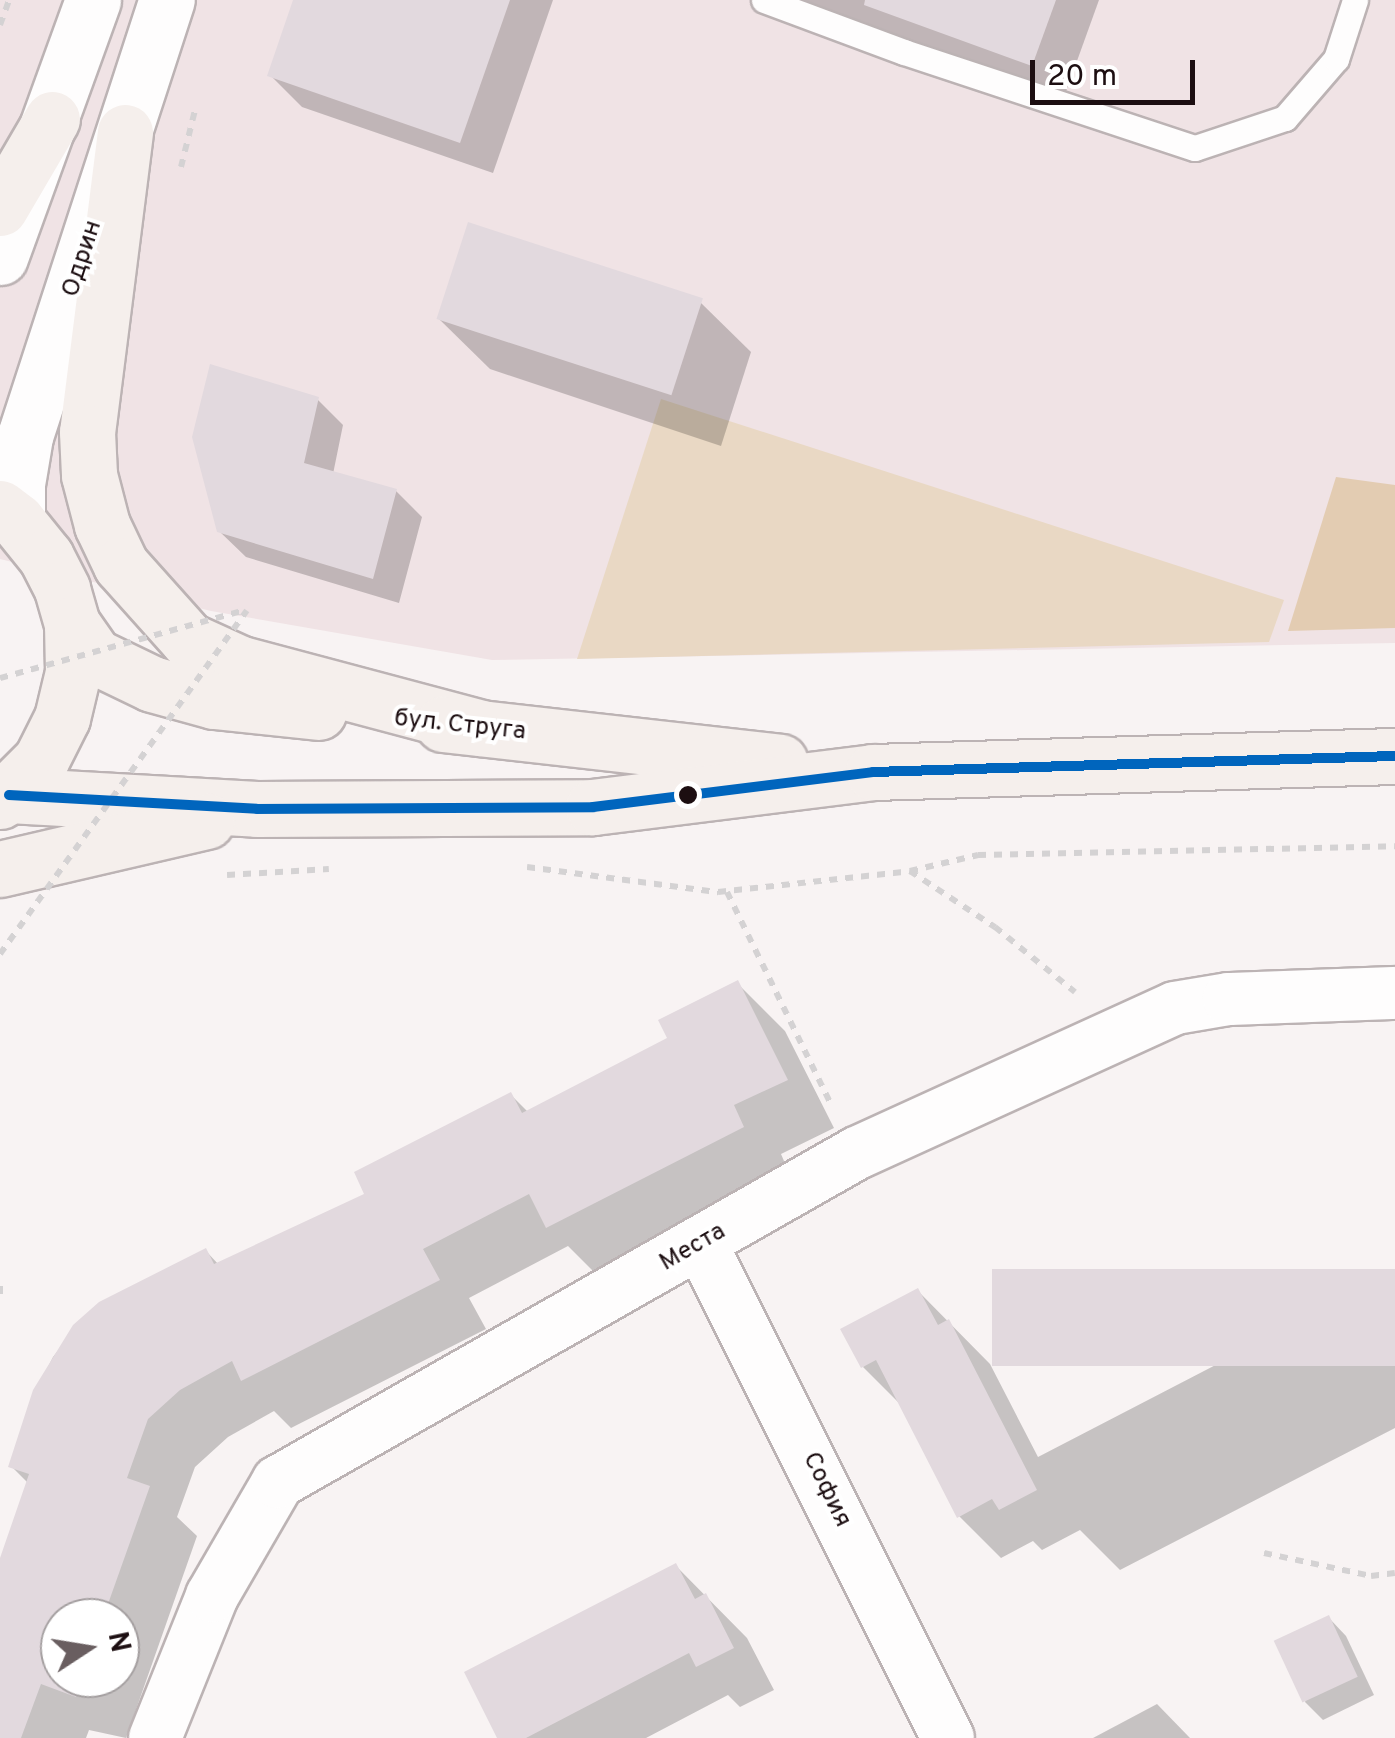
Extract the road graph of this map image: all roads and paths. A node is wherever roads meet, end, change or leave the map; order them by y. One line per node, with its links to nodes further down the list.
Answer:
1 (9, 0): 6 (path)
2 (93, 0): 8 (main road)
3 (167, 0): 9 (main road, Одрин)
4 (764, 0): 5 (lane)
5 (1355, 0)
6 (0, 25)
7 (200, 88): 10 (path)
8 (52, 118): 11 (main road); 12 (main road)
9 (124, 132): 13 (main road, Одрин); 16 (main road)
10 (176, 185)
11 (0, 208)
12 (0, 257)
13 (8, 514): 14 (main road)
14 (72, 624): 16 (main road, бул. Струга); 19 (main road)
15 (0, 678): 26 (path, bridge)
16 (481, 728): 18 (main road, бул. Струга)
17 (1395, 756): 18 (main road, бул. Струга)
18 (872, 772): 20 (main road, бул. Струга)
19 (4, 798): 20 (main road, бул. Струга)
20 (257, 809): 23 (main road)
21 (1395, 846): 24 (path)
22 (522, 866): 25 (path)
23 (0, 869)
24 (910, 871): 25 (path); 28 (path)
25 (726, 892): 29 (path)
26 (0, 954)
27 (1395, 992): 28 (street, Места)
28 (1123, 1030): 29 (street, Места)
29 (857, 1153): 30 (street, Места)
30 (701, 1244): 35 (street, Места); 36 (street, София)
31 (0, 1286): 32 (path)
32 (0, 1294)
33 (1264, 1553): 34 (path)
34 (1395, 1573)
35 (155, 1738)
36 (948, 1738)

